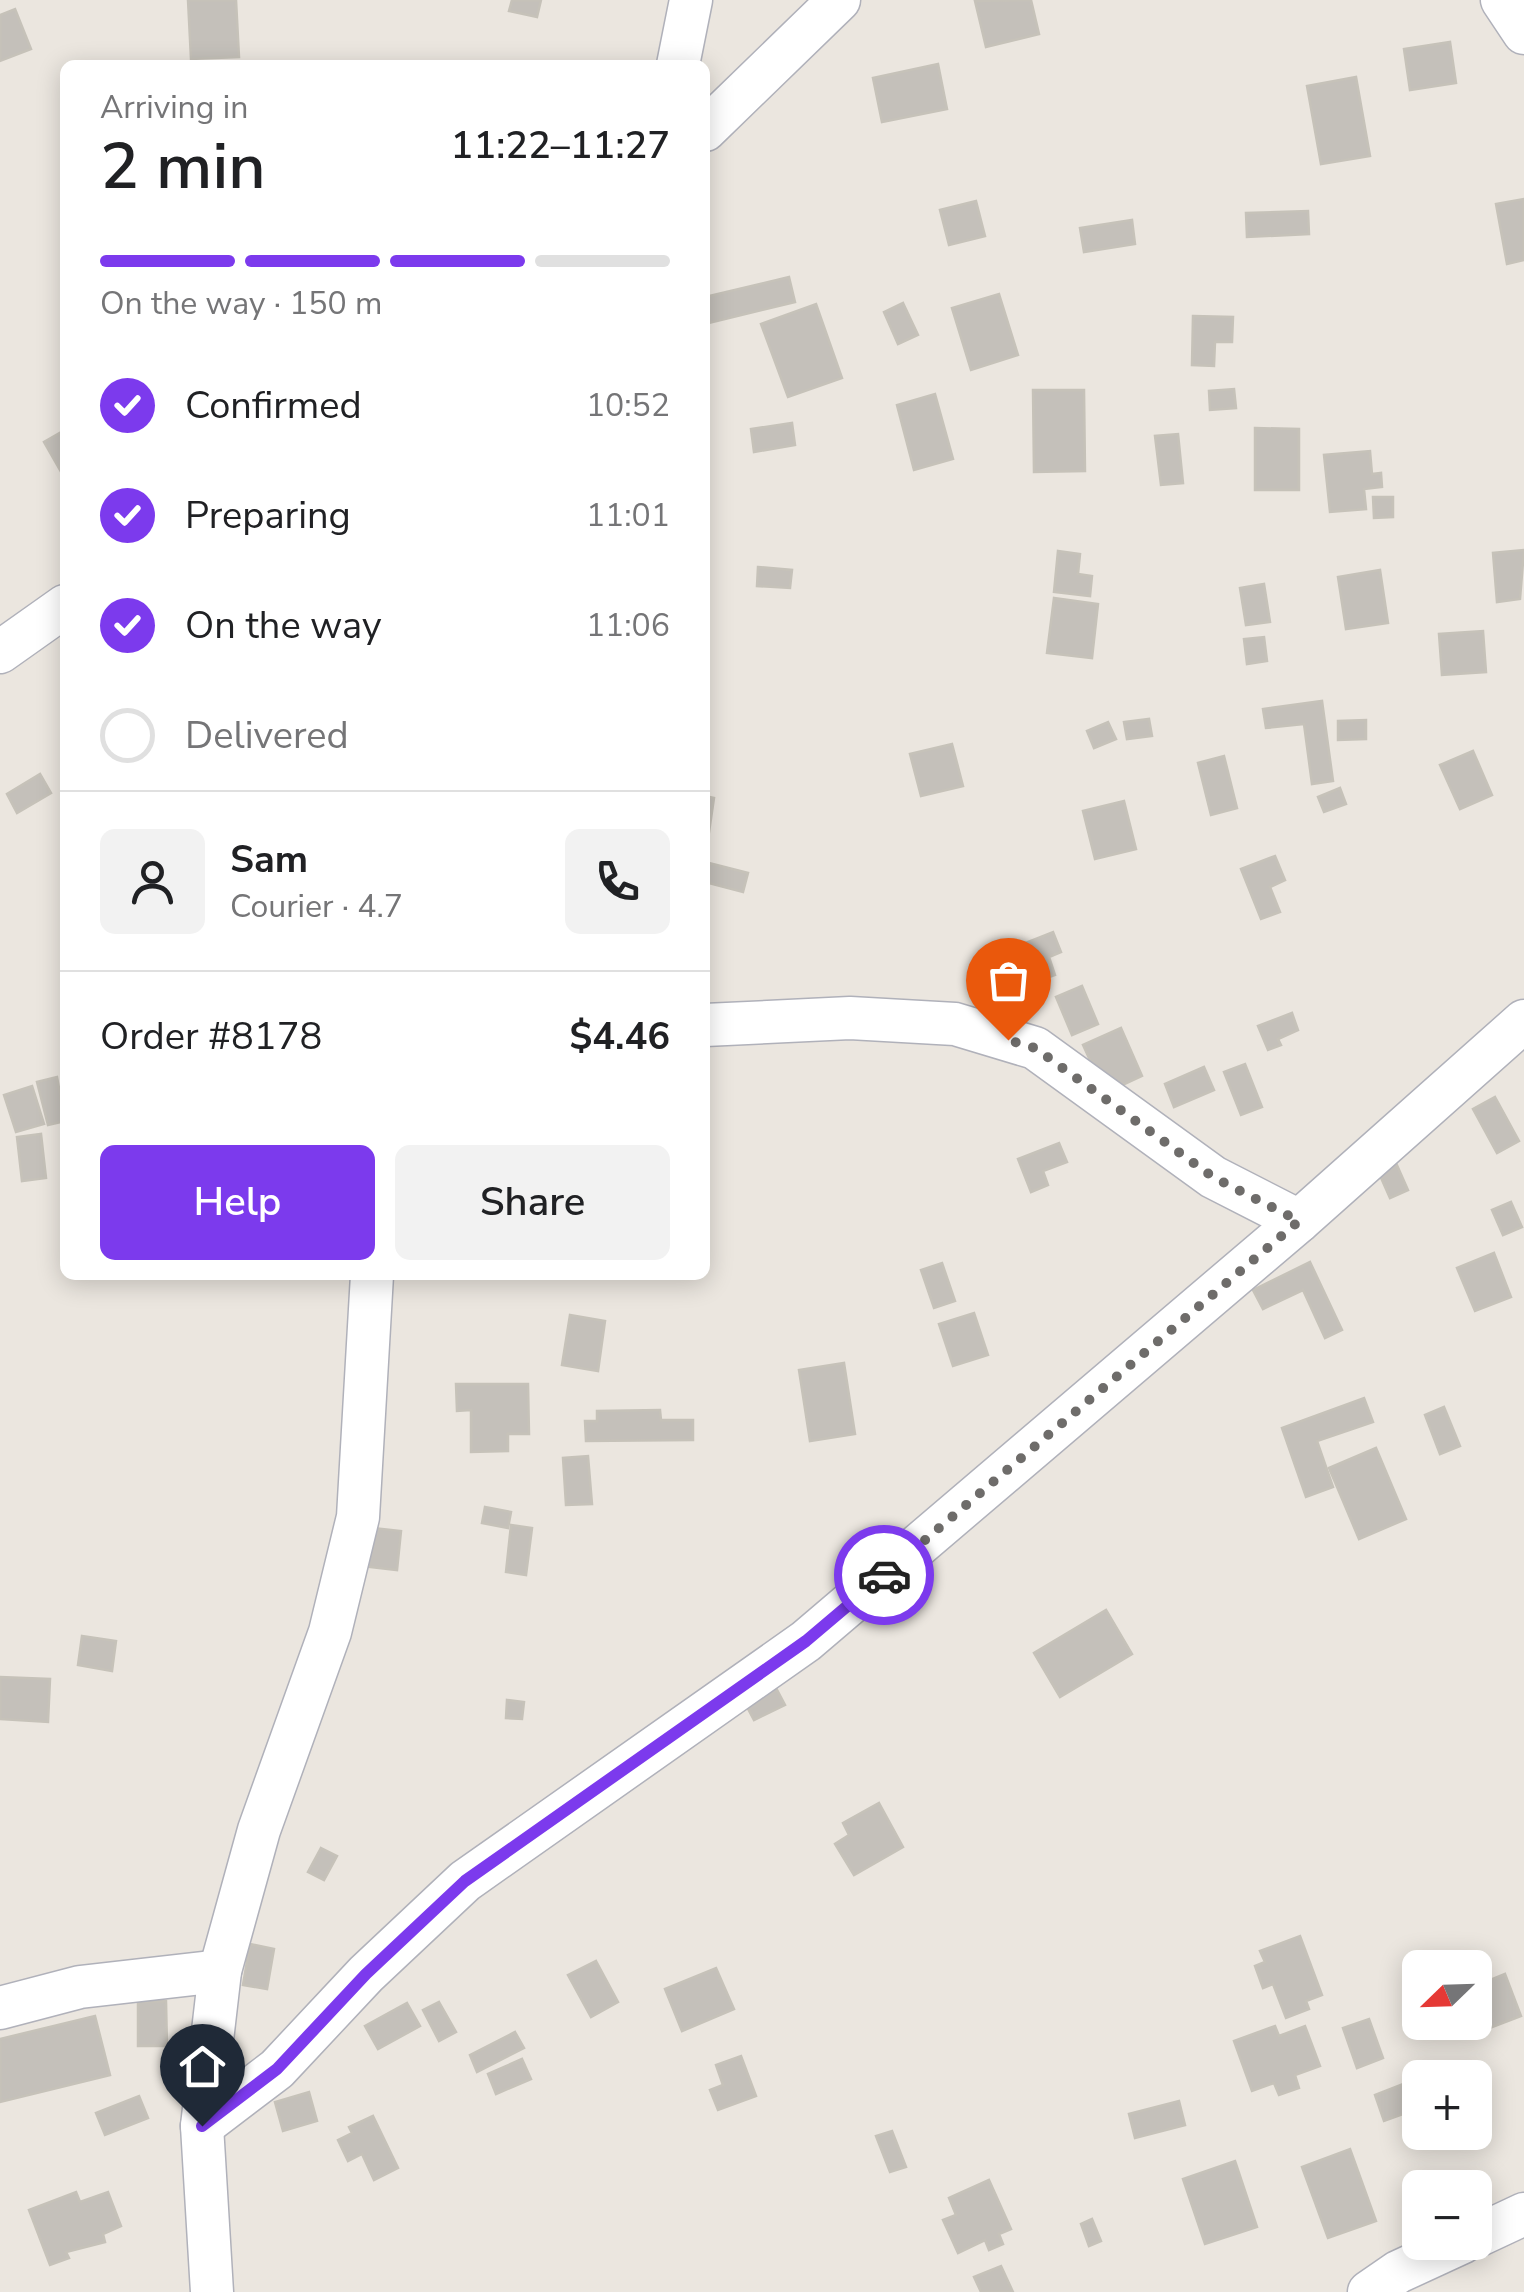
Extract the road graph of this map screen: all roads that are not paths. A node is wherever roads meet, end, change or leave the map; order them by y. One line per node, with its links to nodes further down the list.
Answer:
1 (692, 0): 5 (street)
2 (839, 0): 6 (street)
3 (1502, 0): 4 (street)
4 (1524, 33)
5 (679, 60)
6 (710, 125)
7 (60, 610): 8 (street)
8 (0, 652)
9 (1524, 1021): 11 (street)
10 (710, 1025): 11 (street)
11 (1299, 1221): 15 (street)
12 (372, 1280): 13 (street)
13 (220, 1972): 14 (street); 15 (street)
14 (0, 2008)
15 (202, 2126): 19 (street)
16 (1524, 2214): 17 (street)
17 (1492, 2229)
18 (1424, 2260): 20 (street)
19 (212, 2292)
20 (1370, 2292)

